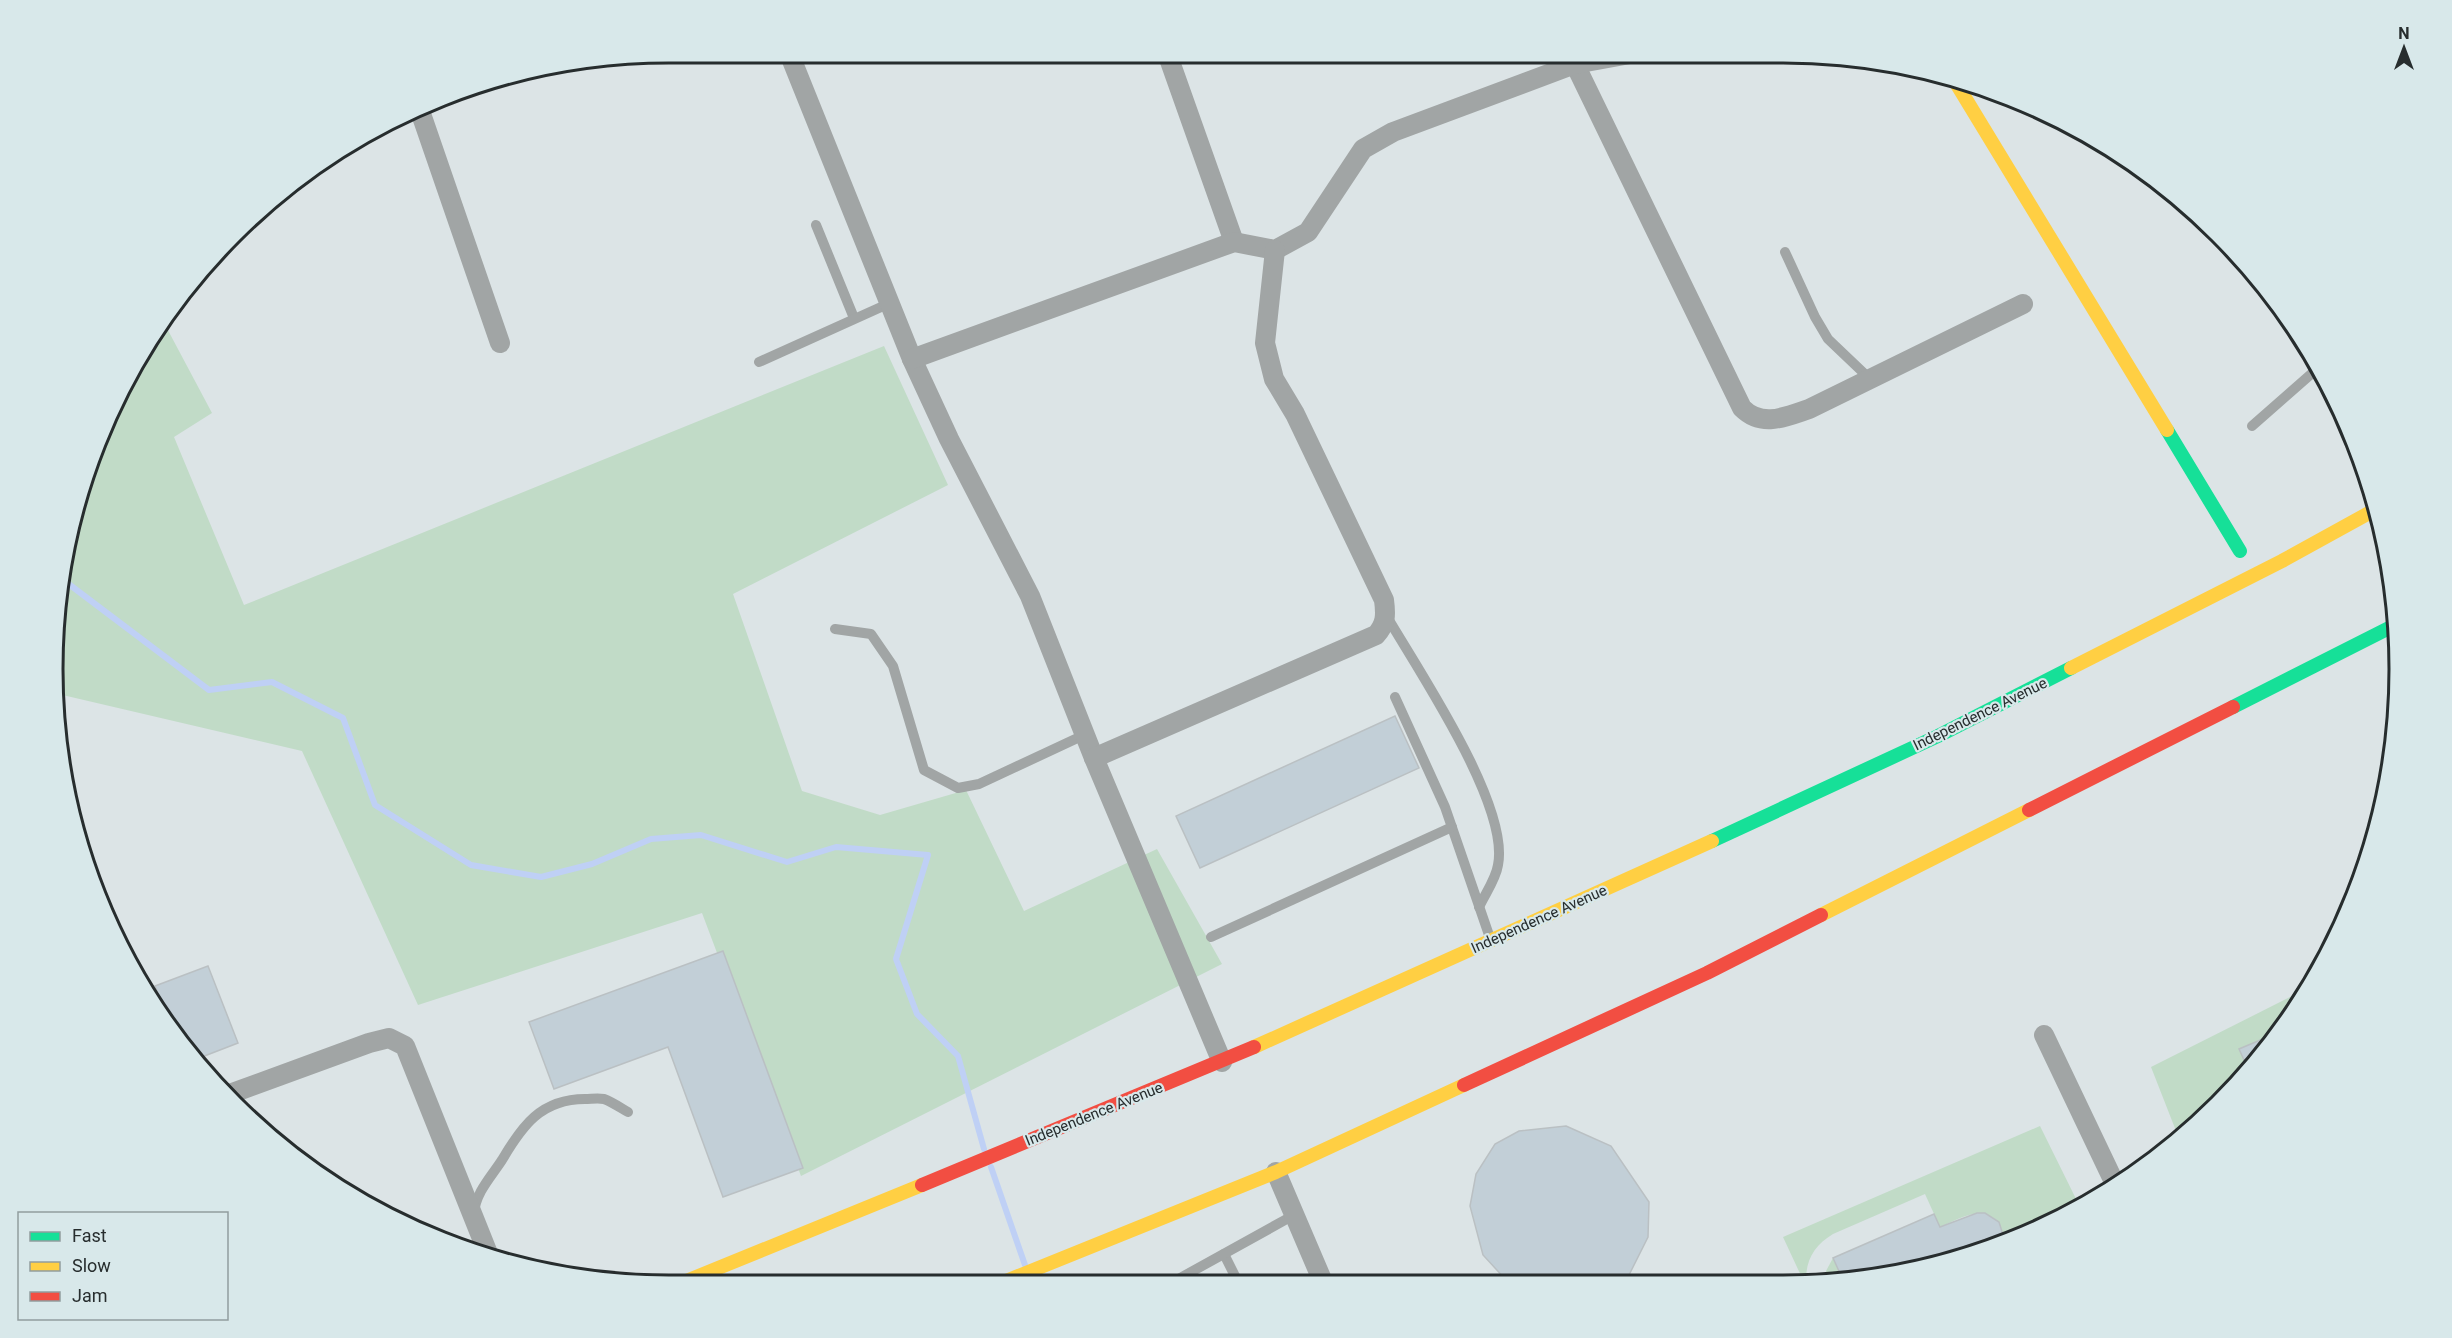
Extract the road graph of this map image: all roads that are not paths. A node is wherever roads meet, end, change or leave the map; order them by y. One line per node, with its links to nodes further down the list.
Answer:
1 (793, 63): 11 (street)
2 (1171, 63): 8 (street)
3 (1562, 63): 9 (street)
4 (1574, 63): 18 (street)
5 (1960, 90): 21 (main road)
6 (422, 116): 14 (street)
7 (816, 225): 13 (lane)
8 (1234, 243): 9 (street); 15 (street)
9 (1275, 250): 22 (street)
10 (1785, 252): 18 (lane)
11 (890, 303): 13 (lane); 15 (street)
12 (2023, 304): 18 (street)
13 (854, 318): 16 (lane)
14 (500, 343)
15 (912, 359): 26 (street)
16 (759, 362)
17 (2312, 373): 19 (lane)
18 (1870, 379)
19 (2252, 426)
20 (2368, 513): 31 (main road, Independence Avenue)
21 (2240, 551)
22 (1386, 615): 27 (street); 29 (lane)
23 (835, 629): 26 (lane)
24 (2388, 629): 36 (main road)
25 (1395, 697): 28 (lane)
26 (1084, 735): 27 (street)
27 (1094, 758): 33 (street)
28 (1452, 827): 29 (lane); 30 (lane)
29 (1479, 907): 31 (lane)
30 (1211, 937)
31 (1491, 941): 33 (main road, Independence Avenue)
32 (2043, 1035): 37 (street)
33 (1222, 1062): 42 (main road, Independence Avenue)
34 (235, 1092): 39 (street)
35 (628, 1112): 39 (lane)
36 (1276, 1172): 38 (street); 43 (main road)
37 (2112, 1178)
38 (1294, 1215): 41 (lane); 46 (street)
39 (473, 1216): 40 (street)
40 (485, 1246)
41 (1224, 1254): 44 (lane); 45 (lane)
42 (701, 1275)
43 (1021, 1275)
44 (1186, 1275)
45 (1235, 1275)
46 (1320, 1275)

